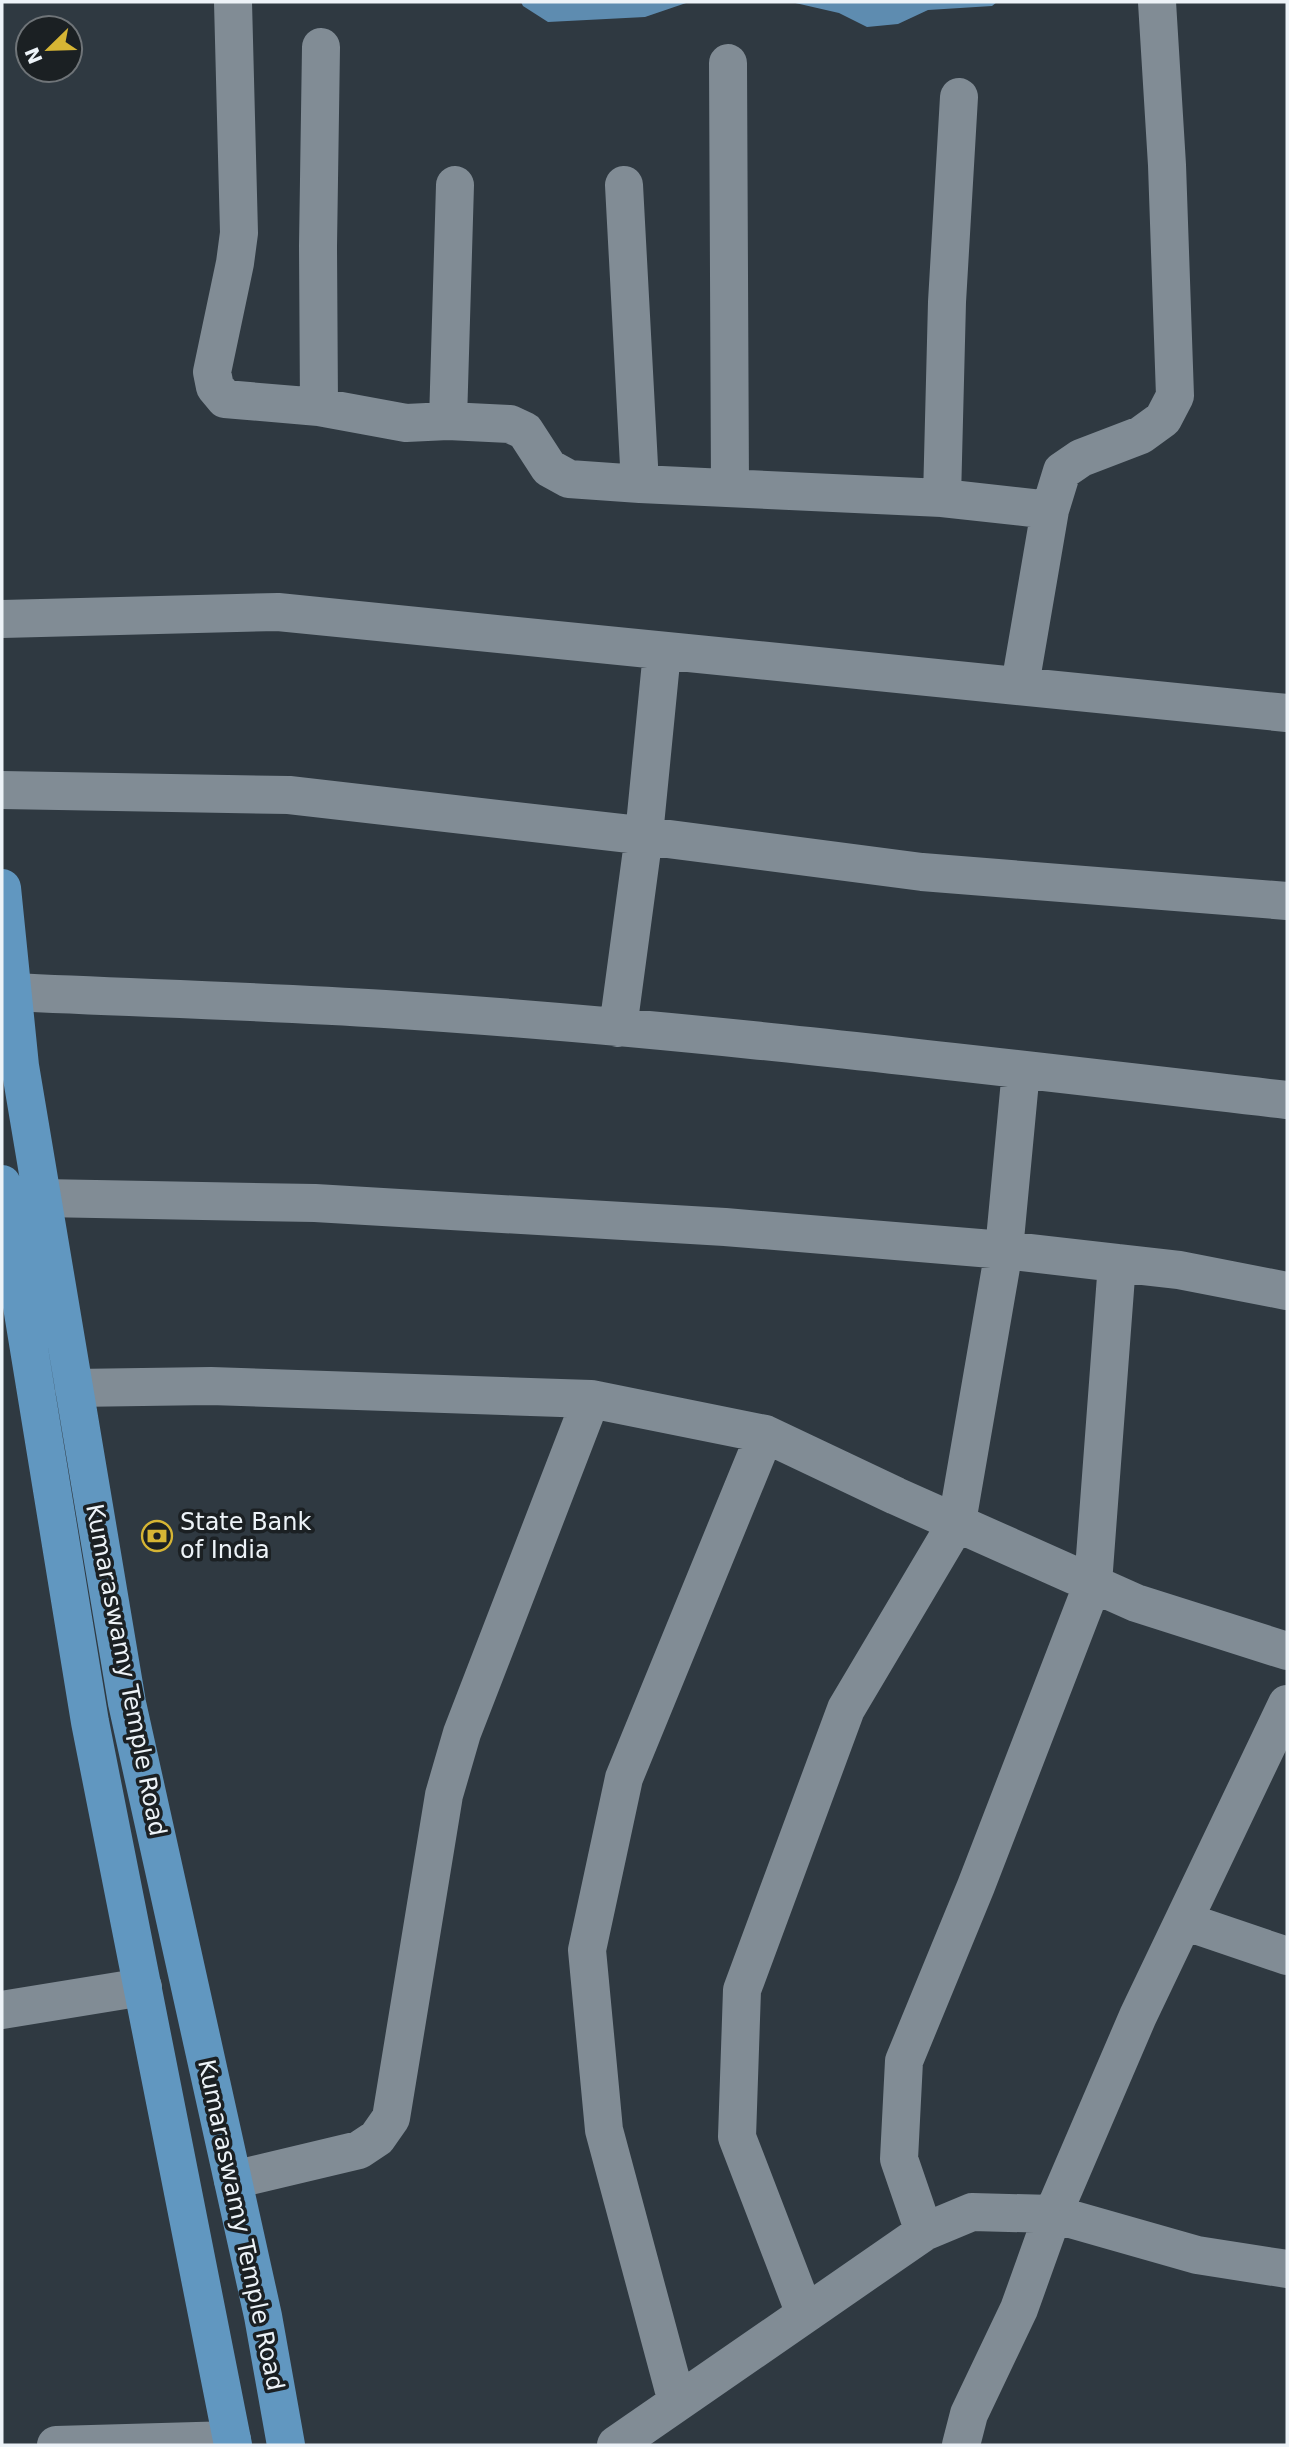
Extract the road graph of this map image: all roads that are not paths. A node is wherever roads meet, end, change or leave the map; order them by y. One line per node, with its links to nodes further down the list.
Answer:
1 (233, 2): 8 (street)
2 (1157, 2): 13 (street)
3 (321, 47): 8 (street)
4 (728, 63): 11 (street)
5 (959, 97): 12 (street)
6 (455, 185): 9 (street)
7 (624, 185): 10 (street)
8 (319, 407): 9 (street)
9 (448, 421): 10 (street)
10 (640, 484): 11 (street)
11 (730, 487): 12 (street)
12 (942, 498): 13 (street)
13 (1050, 510): 16 (street)
14 (2, 619): 15 (street)
15 (662, 652): 16 (street); 19 (street)
16 (1020, 685): 17 (street)
17 (1287, 713)
18 (2, 790): 19 (street)
19 (644, 835): 21 (street); 23 (street)
20 (2, 888): 22 (main road, Kumaraswamy Temple Road)
21 (1287, 901)
22 (12, 992): 23 (street); 27 (main road, Kumaraswamy Temple Road)
23 (618, 1028): 24 (street)
24 (1021, 1070): 25 (street); 28 (street)
25 (1287, 1100)
26 (2, 1184): 40 (main road, Kumaraswamy Temple Road)
27 (42, 1198): 28 (street); 31 (main road, Kumaraswamy Temple Road)
28 (1003, 1250): 29 (street); 34 (street)
29 (1117, 1263): 30 (street); 35 (street)
30 (1287, 1291)
31 (74, 1388): 32 (street); 42 (main road, Kumaraswamy Temple Road)
32 (591, 1399): 33 (street); 42 (street)
33 (765, 1434): 34 (street); 47 (street)
34 (957, 1522): 35 (street); 46 (street)
35 (1093, 1583): 36 (street); 44 (street)
36 (1287, 1651)
37 (1287, 1704): 38 (street)
38 (1184, 1921): 39 (street); 43 (street)
39 (1287, 1956)
40 (143, 1987): 41 (street); 48 (main road, Kumaraswamy Temple Road)
41 (2, 2010)
42 (233, 2180): 50 (main road, Kumaraswamy Temple Road)
43 (1053, 2214): 44 (street); 45 (street); 52 (street)
44 (924, 2232): 46 (street)
45 (1287, 2269)
46 (805, 2314): 47 (street)
47 (677, 2402): 51 (street)
48 (233, 2443): 49 (street)
49 (56, 2445)
50 (286, 2445)
51 (616, 2445)
52 (961, 2445)

